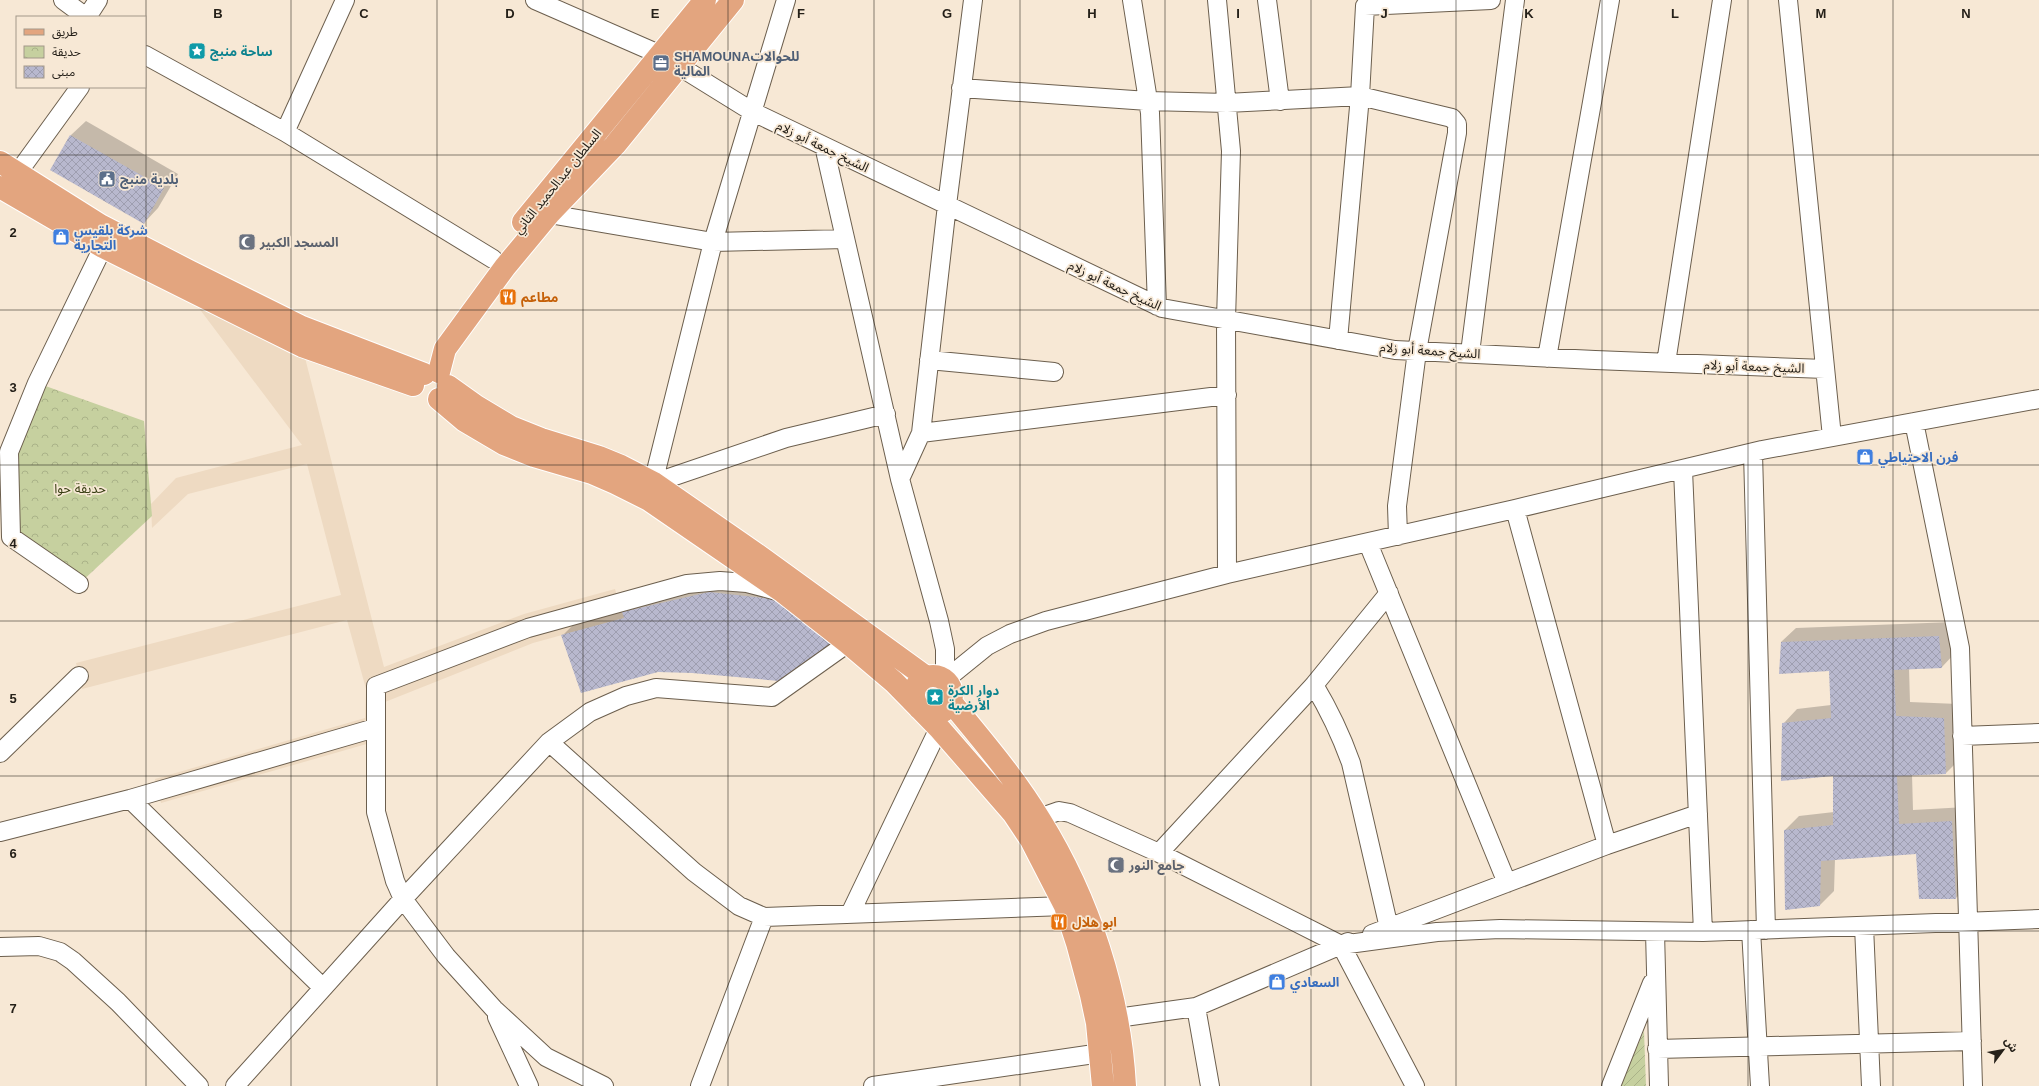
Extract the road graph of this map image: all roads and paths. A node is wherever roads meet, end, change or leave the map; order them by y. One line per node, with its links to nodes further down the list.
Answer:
1 (63, 0): 18 (street)
2 (98, 0): 19 (street)
3 (345, 0): 30 (street)
4 (535, 0): 21 (street, الشيخ جمعة أبو زلام)
5 (705, 0): 21 (main road, السلطان عبدالحميد الثاني)
6 (732, 0): 22 (main road)
7 (786, 0): 29 (street)
8 (973, 0): 24 (street)
9 (1132, 0): 26 (street)
10 (1217, 0): 28 (street)
11 (1267, 0): 27 (street)
12 (1491, 0): 17 (street)
13 (1515, 0): 43 (street)
14 (1610, 0): 44 (street)
15 (1722, 0): 46 (street)
16 (1788, 0): 47 (street)
17 (1365, 3): 25 (street)
18 (85, 16)
19 (87, 16)
20 (146, 55): 30 (street)
21 (661, 55): 22 (street, الشيخ جمعة أبو زلام); 38 (main road, السلطان عبدالحميد الثاني)
22 (680, 66): 29 (street, الشيخ جمعة أبو زلام); 34 (main road)
23 (79, 88): 32 (street)
24 (961, 88): 26 (street); 33 (street)
25 (1360, 96): 27 (street); 41 (street); 42 (street)
26 (1148, 101): 28 (street); 39 (street)
27 (1280, 101): 28 (street)
28 (1227, 104): 40 (street)
29 (753, 112): 31 (street, الشيخ جمعة أبو زلام); 36 (street)
30 (285, 132): 38 (street)
31 (824, 146): 33 (street, الشيخ جمعة أبو زلام); 35 (street)
32 (6, 185): 37 (main road); 49 (main road)
33 (947, 205): 39 (street, الشيخ جمعة أبو زلام); 45 (street)
34 (549, 214): 36 (street); 49 (main road)
35 (845, 239): 36 (street); 52 (street)
36 (712, 242): 60 (street)
37 (103, 246): 49 (main road); 57 (street)
38 (493, 259): 49 (main road, السلطان عبدالحميد الثاني)
39 (1157, 306): 40 (street, الشيخ جمعة أبو زلام)
40 (1226, 320): 41 (street, الشيخ جمعة أبو زلام); 50 (street)
41 (1338, 340): 42 (street, الشيخ جمعة أبو زلام)
42 (1417, 351): 43 (street, الشيخ جمعة أبو زلام); 62 (street)
43 (1470, 354): 44 (street, الشيخ جمعة أبو زلام)
44 (1547, 358): 46 (street, الشيخ جمعة أبو زلام)
45 (929, 360): 48 (street); 54 (street)
46 (1666, 363): 47 (street, الشيخ جمعة أبو زلام)
47 (1825, 369): 55 (street)
48 (1054, 372)
49 (432, 382): 60 (main road)
50 (1227, 395): 54 (street); 65 (street)
51 (2039, 399): 53 (street)
52 (886, 414): 59 (street); 60 (street)
53 (1914, 422): 55 (street); 78 (street)
54 (921, 433): 59 (street)
55 (1832, 437): 56 (street)
56 (1753, 452): 58 (street); 96 (street)
57 (4, 453): 63 (street)
58 (1684, 470): 61 (street); 82 (street)
59 (900, 479): 71 (street)
60 (651, 492): 67 (main road); 71 (main road)
61 (1515, 509): 62 (street); 85 (street)
62 (1398, 536): 64 (street)
63 (6, 538): 66 (street)
64 (1368, 543): 65 (street); 68 (street)
65 (1227, 574): 71 (street)
66 (79, 584)
67 (783, 592): 69 (main road); 75 (street)
68 (1389, 593): 72 (street); 87 (street)
69 (848, 643): 74 (main road); 79 (street)
70 (79, 676): 80 (street)
71 (935, 678): 73 (main road); 74 (main road)
72 (1314, 685): 86 (street); 95 (street)
73 (951, 702): 74 (main road); 83 (main road)
74 (920, 708): 76 (main road)
75 (375, 728): 81 (street); 88 (street)
76 (939, 728): 89 (main road); 90 (street)
77 (2039, 733): 78 (street)
78 (1962, 736): 93 (street)
79 (549, 742): 88 (street); 91 (street)
80 (0, 753)
81 (130, 799): 84 (street); 102 (street)
82 (1698, 814): 85 (street); 98 (street)
83 (1039, 818): 86 (street); 105 (main road)
84 (0, 832)
85 (1607, 845): 87 (street)
86 (1159, 853): 99 (street)
87 (1507, 883): 95 (street)
88 (403, 899): 102 (street); 104 (street)
89 (1065, 906): 90 (street); 110 (main road)
90 (850, 914): 91 (street)
91 (764, 918): 116 (street)
92 (2039, 919): 93 (street)
93 (1968, 922): 94 (street); 106 (street)
94 (1864, 926): 96 (street); 107 (street)
95 (1389, 928): 99 (street)
96 (1759, 930): 98 (street); 108 (street)
97 (1655, 932): 98 (street); 99 (street); 101 (street)
98 (1703, 932)
99 (1341, 945): 103 (street); 121 (street)
100 (0, 947): 112 (street)
101 (1655, 977): 109 (street); 122 (street)
102 (323, 988): 113 (street)
103 (1196, 1007): 105 (street); 120 (street)
104 (494, 1009): 114 (street); 115 (street)
105 (1117, 1018): 119 (main road)
106 (1972, 1041): 107 (street); 126 (street)
107 (1869, 1044): 108 (street); 125 (street)
108 (1758, 1047): 109 (street); 124 (street)
109 (1658, 1049): 123 (street)
110 (1100, 1053): 111 (street); 118 (main road)
111 (966, 1080): 117 (street)
112 (199, 1086)
113 (236, 1086)
114 (529, 1086)
115 (604, 1086)
116 (700, 1086)
117 (873, 1086)
118 (1103, 1086)
119 (1124, 1086)
120 (1210, 1086)
121 (1415, 1086)
122 (1611, 1086)
123 (1659, 1086)
124 (1760, 1086)
125 (1871, 1086)
126 (1973, 1086)

